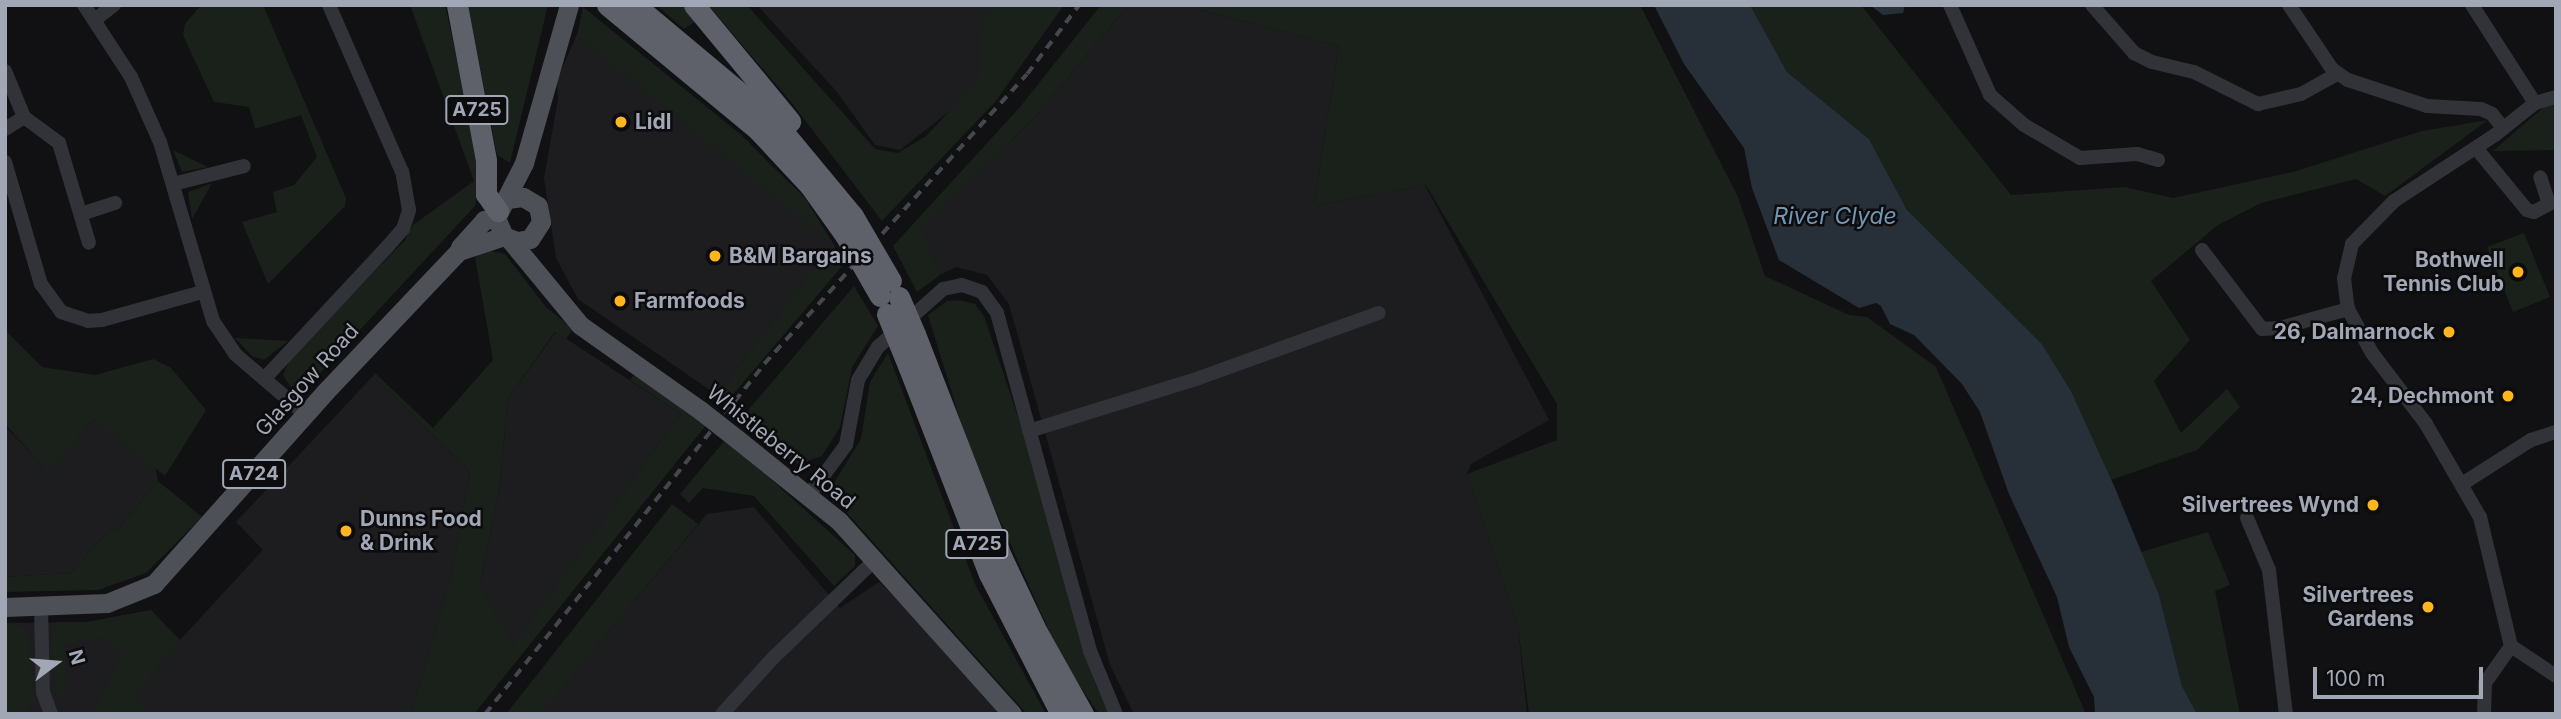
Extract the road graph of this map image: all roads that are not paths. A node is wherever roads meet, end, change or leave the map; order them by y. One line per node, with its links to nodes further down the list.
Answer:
1 (85, 5): 13 (street)
2 (114, 5): 13 (street)
3 (329, 5): 44 (street)
4 (457, 5): 34 (highway, A725)
5 (569, 5): 26 (main road, A724)
6 (607, 5): 35 (highway, A725)
7 (635, 5): 30 (highway, A725)
8 (694, 5): 30 (highway, A725)
9 (1950, 5): 23 (street)
10 (2092, 5): 15 (street)
11 (2289, 5): 15 (street)
12 (2472, 5): 17 (street)
13 (96, 19): 29 (street)
14 (5, 71): 18 (street)
15 (2337, 74): 20 (street)
16 (2556, 97): 17 (street)
17 (2535, 103): 20 (street)
18 (24, 117): 19 (street); 33 (street)
19 (5, 129)
20 (2499, 131): 22 (street)
21 (2140, 138): 23 (street)
22 (2476, 148): 28 (street); 42 (street)
23 (2137, 154): 24 (street)
24 (2158, 160)
25 (5, 162): 40 (street)
26 (524, 163): 31 (main road, A724); 34 (main road, A724)
27 (244, 166): 29 (street)
28 (2540, 177)
29 (173, 184): 40 (street)
30 (839, 195): 35 (highway, A725)
31 (533, 201): 34 (main road); 36 (main road, A724)
32 (115, 203): 33 (street)
33 (81, 214): 37 (street)
34 (503, 221): 36 (main road, A724); 39 (main road, Whistleberry Road); 45 (main road, Glasgow Road / A724)
35 (849, 225): 41 (highway, A725, bridge)
36 (535, 235): 39 (main road)
37 (89, 243)
38 (2202, 250): 42 (street)
39 (533, 266): 49 (main road, Whistleberry Road, bridge)
40 (202, 292): 44 (street)
41 (889, 297): 59 (highway, A725, bridge); 60 (highway, A725, bridge)
42 (2348, 309): 48 (street)
43 (1380, 313): 46 (street)
44 (264, 379): 45 (street)
45 (305, 414): 52 (main road, Glasgow Road / A724)
46 (1030, 431): 49 (street); 61 (street)
47 (2556, 432): 48 (street)
48 (2462, 484): 54 (street)
49 (809, 495): 51 (main road, Whistleberry Road)
50 (2247, 518): 62 (street)
51 (875, 561): 57 (street); 58 (main road, Whistleberry Road)
52 (41, 606): 53 (main road, Glasgow Road / A724); 56 (street)
53 (5, 607)
54 (2511, 646): 55 (street); 63 (street)
55 (2556, 676)
56 (51, 714)
57 (722, 714)
58 (1012, 714)
59 (1061, 714)
60 (1083, 714)
61 (1116, 714)
62 (2286, 714)
63 (2484, 714)

